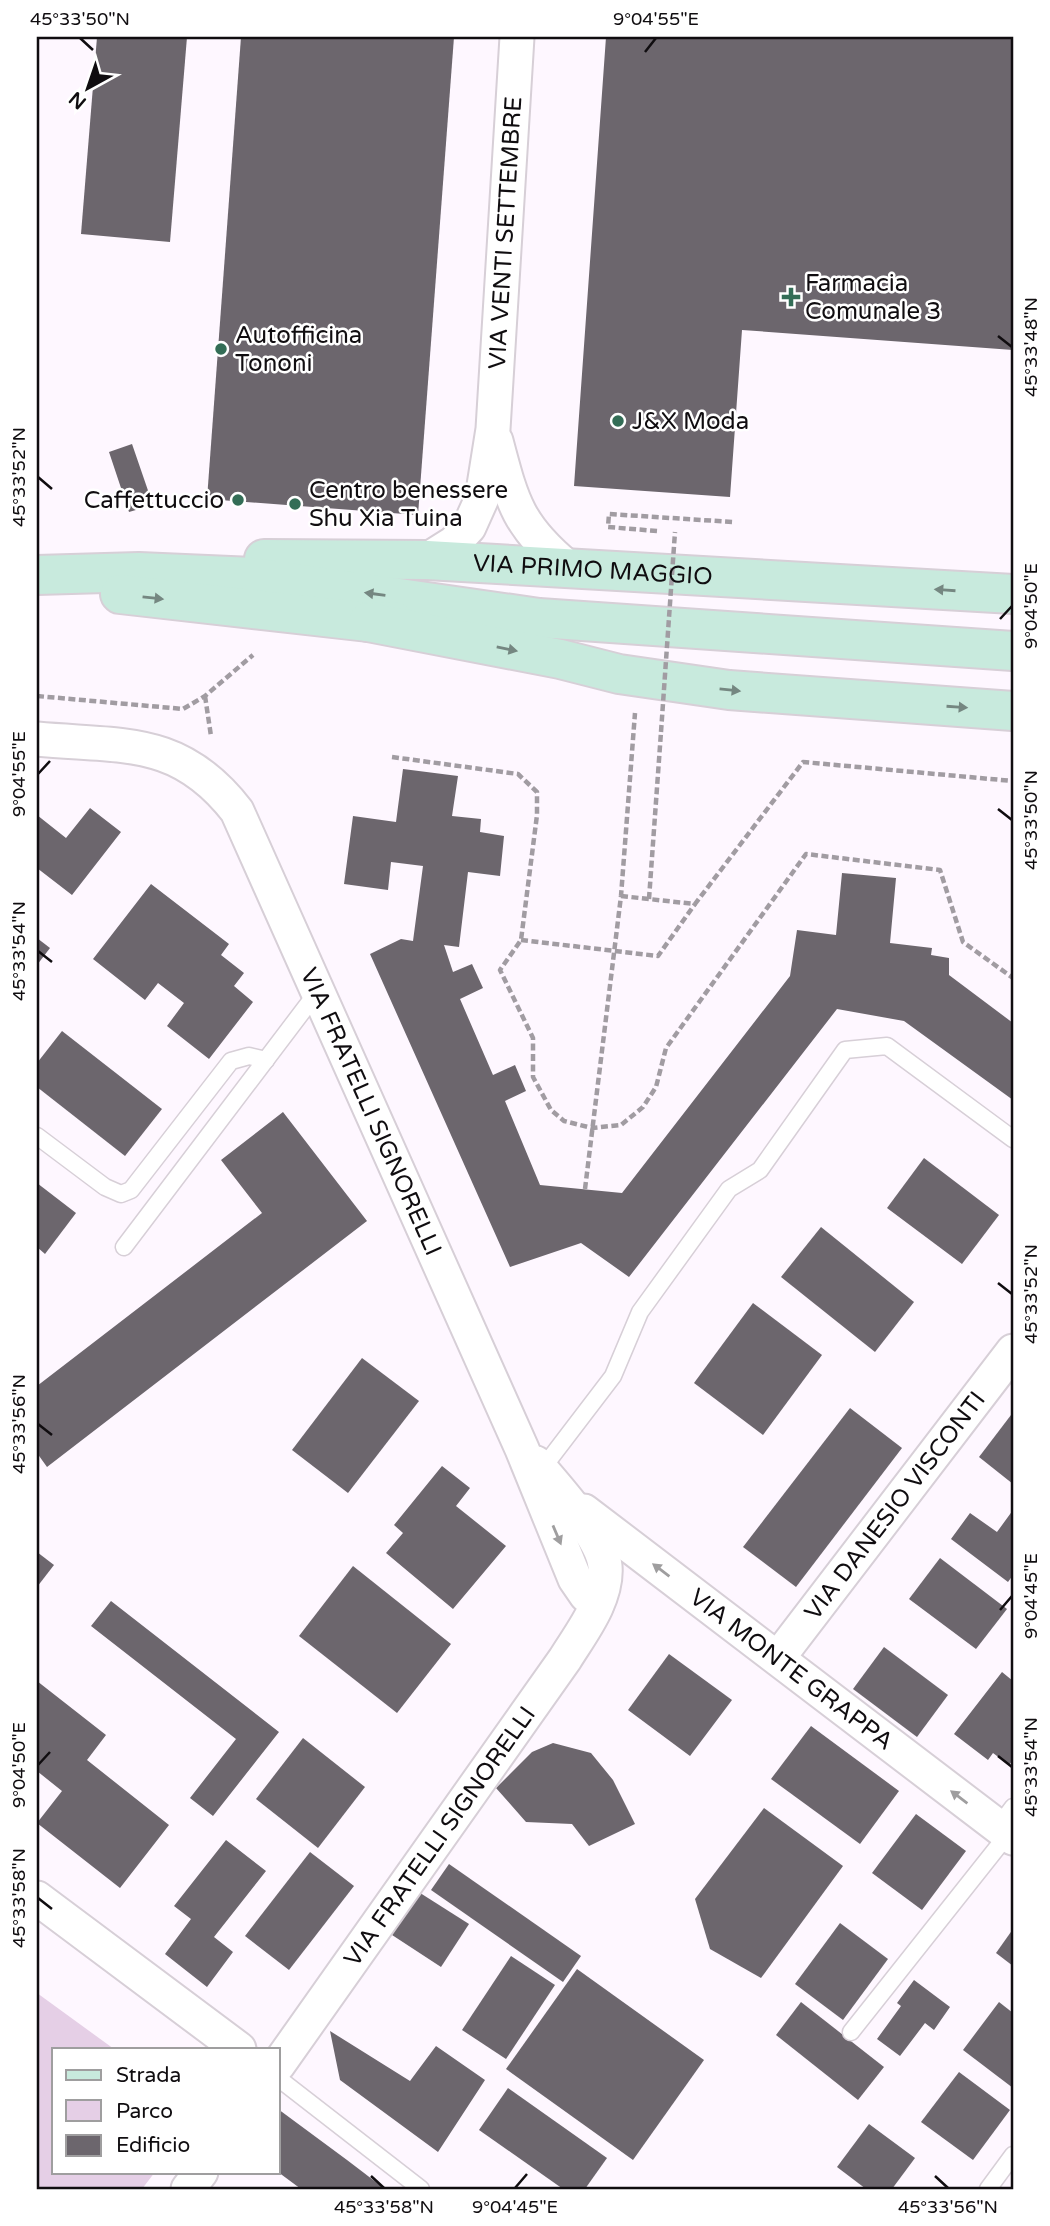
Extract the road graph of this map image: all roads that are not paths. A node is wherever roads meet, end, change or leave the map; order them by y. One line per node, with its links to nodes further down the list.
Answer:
1 (517, 37): 2 (street, VIA VENTI SETTEMBRE)
2 (493, 429): 3 (street, VIA VENTI SETTEMBRE); 4 (street, VIA VENTI SETTEMBRE)
3 (427, 560): 4 (street, VIA PRIMO MAGGIO); 5 (street, VIA PRIMO MAGGIO)
4 (566, 566): 8 (street, VIA PRIMO MAGGIO, one-way to 4)
5 (172, 573): 6 (street, VIA PRIMO MAGGIO); 9 (street, VIA PRIMO MAGGIO, one-way to 5)
6 (37, 575)
7 (37, 583): 10 (street, VIA PRIMO MAGGIO, one-way to 10)
8 (1013, 594)
9 (539, 618): 10 (street, VIA PRIMO MAGGIO); 11 (street, VIA PRIMO MAGGIO)
10 (368, 622): 12 (street, VIA PRIMO MAGGIO, one-way to 12)
11 (1013, 651)
12 (1013, 711)
13 (37, 738): 14 (street, VIA FRATELLI SIGNORELLI)
14 (317, 992): 15 (lane); 20 (street, VIA FRATELLI SIGNORELLI)
15 (266, 1060): 16 (lane); 18 (lane)
16 (37, 1136)
17 (1013, 1139): 20 (lane)
18 (124, 1247)
19 (1013, 1351): 23 (street, VIA DANESIO VISCONTI)
20 (532, 1466): 21 (street, VIA FRATELLI SIGNORELLI); 22 (street, VIA FRATELLI SIGNORELLI, one-way to 22)
21 (570, 1500): 22 (street, VIA FRATELLI SIGNORELLI); 23 (street, VIA MONTE GRAPPA, one-way to 21)
22 (597, 1604): 28 (street, VIA FRATELLI SIGNORELLI)
23 (778, 1658): 24 (street, VIA MONTE GRAPPA, one-way to 23)
24 (1008, 1827): 26 (lane)
25 (37, 1898): 27 (street)
26 (851, 2032)
27 (238, 2048)
28 (280, 2062)
29 (280, 2080): 33 (lane)
30 (1013, 2155): 34 (lane)
31 (199, 2174): 32 (street)
32 (188, 2189)
33 (421, 2189)
34 (988, 2189)

